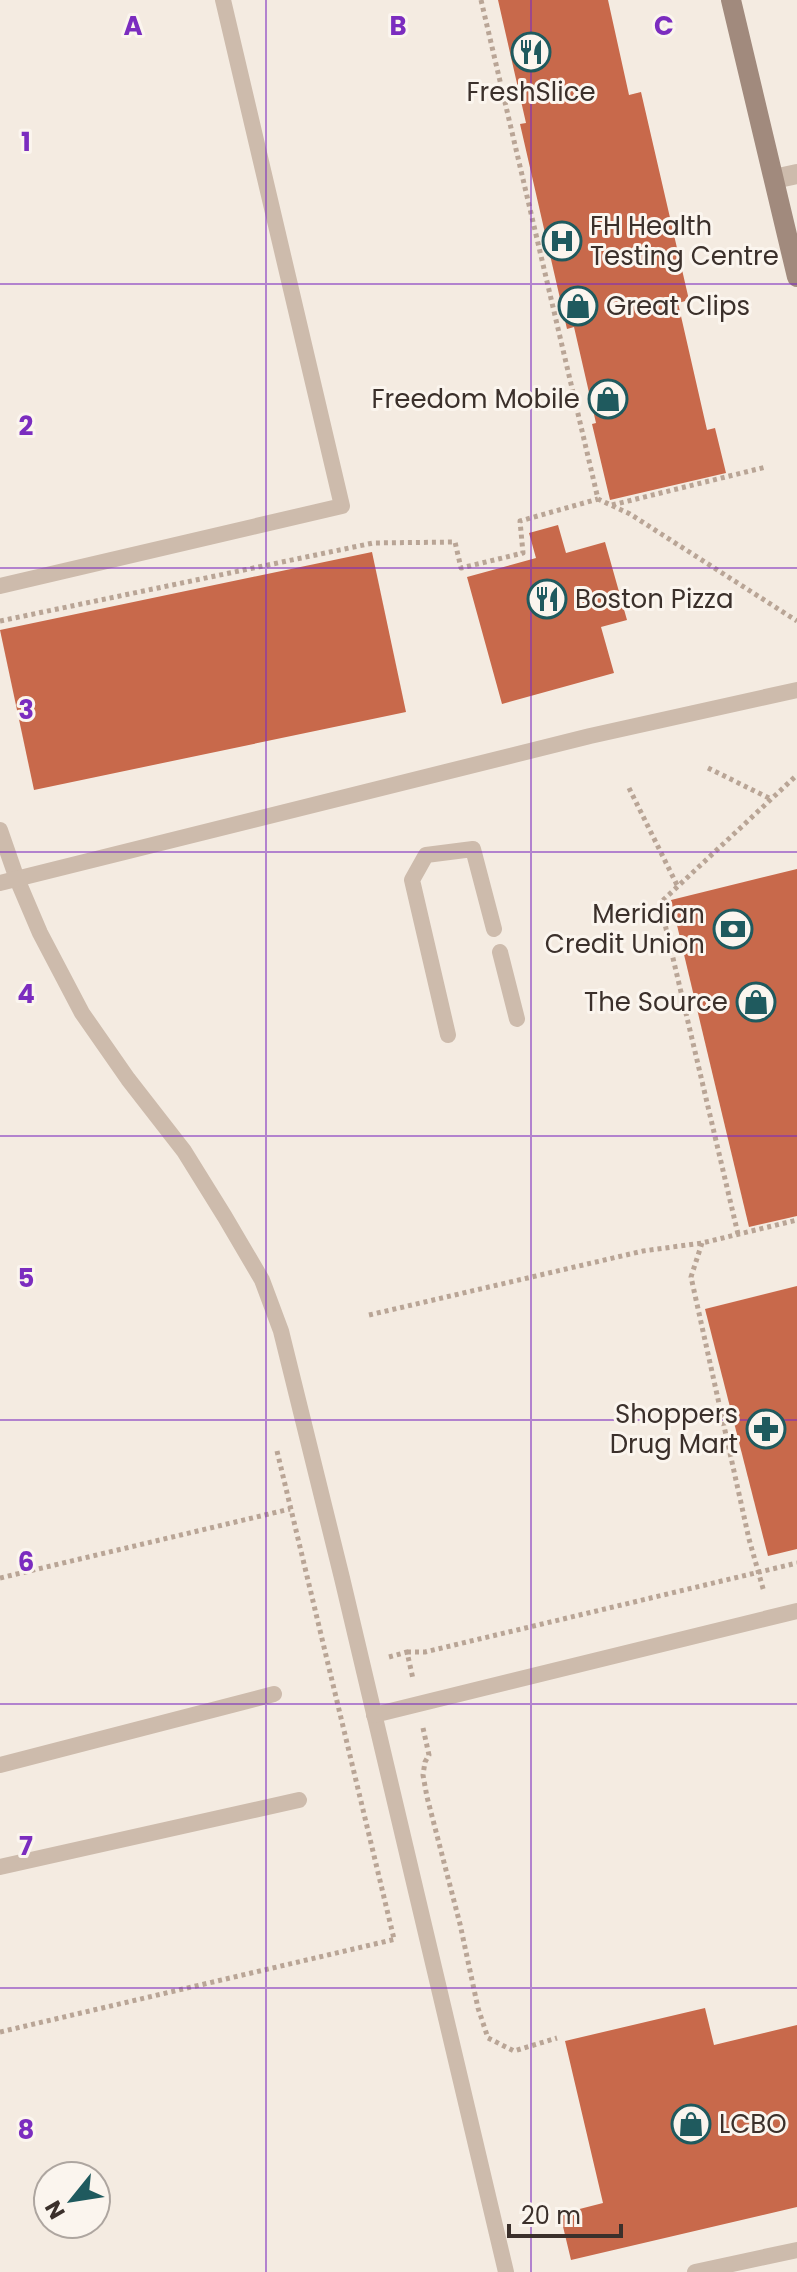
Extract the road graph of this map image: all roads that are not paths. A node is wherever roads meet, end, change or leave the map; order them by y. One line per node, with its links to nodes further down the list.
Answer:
1 (223, 0): 6 (lane)
2 (731, 0): 4 (main road)
3 (797, 174): 4 (street)
4 (774, 179): 5 (main road)
5 (797, 277)
6 (0, 586)
7 (797, 690): 9 (lane)
8 (0, 830): 9 (lane)
9 (8, 881): 16 (lane)
10 (494, 929): 13 (lane)
11 (500, 952): 12 (lane)
12 (517, 1019)
13 (448, 1035)
14 (797, 1611): 16 (lane)
15 (274, 1694): 17 (lane)
16 (374, 1715): 22 (lane)
17 (0, 1765)
18 (299, 1800): 19 (lane)
19 (0, 1867)
20 (797, 2250): 21 (lane)
21 (748, 2266): 23 (lane)
22 (506, 2272)
23 (695, 2272)

